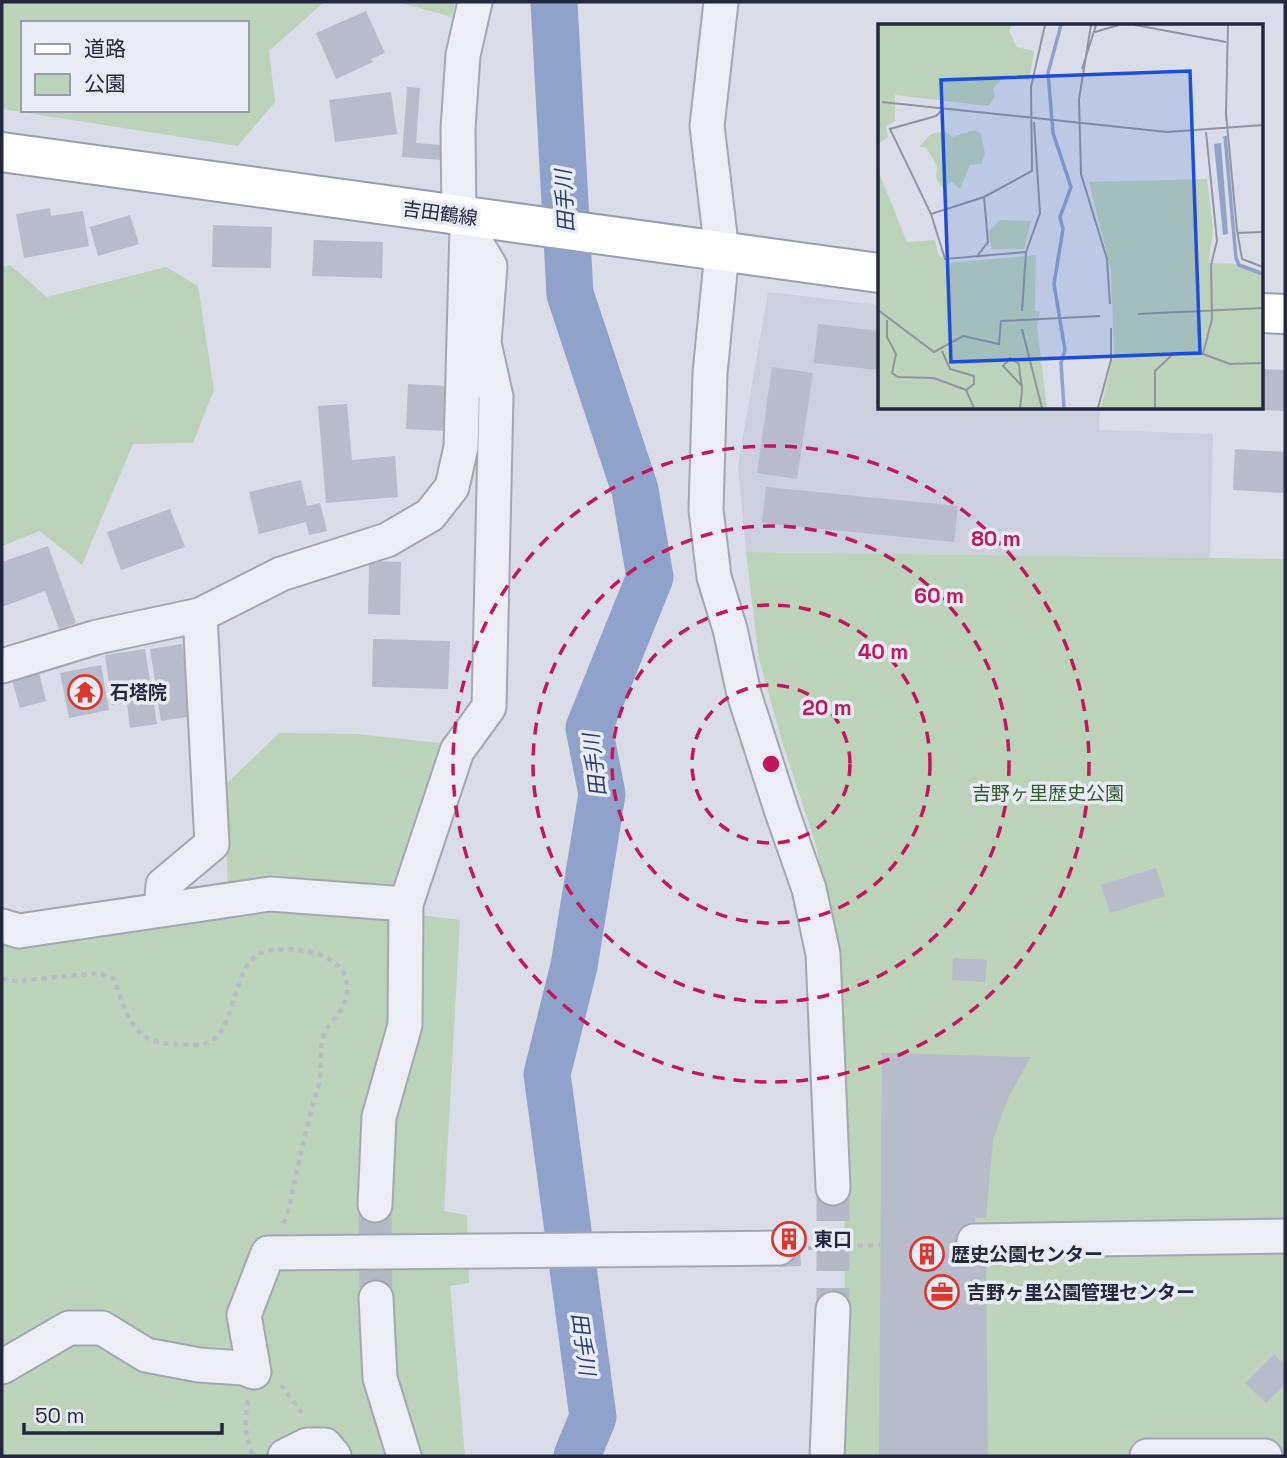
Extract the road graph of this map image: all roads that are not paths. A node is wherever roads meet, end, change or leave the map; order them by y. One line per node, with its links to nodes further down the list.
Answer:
1 (475, 2): 4 (street)
2 (721, 2): 5 (street)
3 (3, 154): 4 (main road, 吉田鶴線)
4 (463, 222): 5 (main road, 吉田鶴線); 9 (street); 11 (street)
5 (723, 252): 6 (main road, 吉田鶴線); 14 (street)
6 (878, 273)
7 (1262, 313): 8 (main road)
8 (1285, 314)
9 (200, 615): 10 (street); 12 (street)
10 (2, 666)
11 (407, 904): 12 (street); 15 (street)
12 (161, 910): 13 (street)
13 (2, 926)
14 (832, 1188)
15 (375, 1205)
16 (1285, 1236): 17 (street)
17 (974, 1241)
18 (790, 1248): 21 (street)
19 (376, 1298): 24 (street)
20 (833, 1310): 25 (street)
21 (2, 1367)
22 (330, 1450): 23 (street)
23 (285, 1456)
24 (404, 1456)
25 (827, 1456)
26 (1147, 1456): 27 (street)
27 (1265, 1456)

